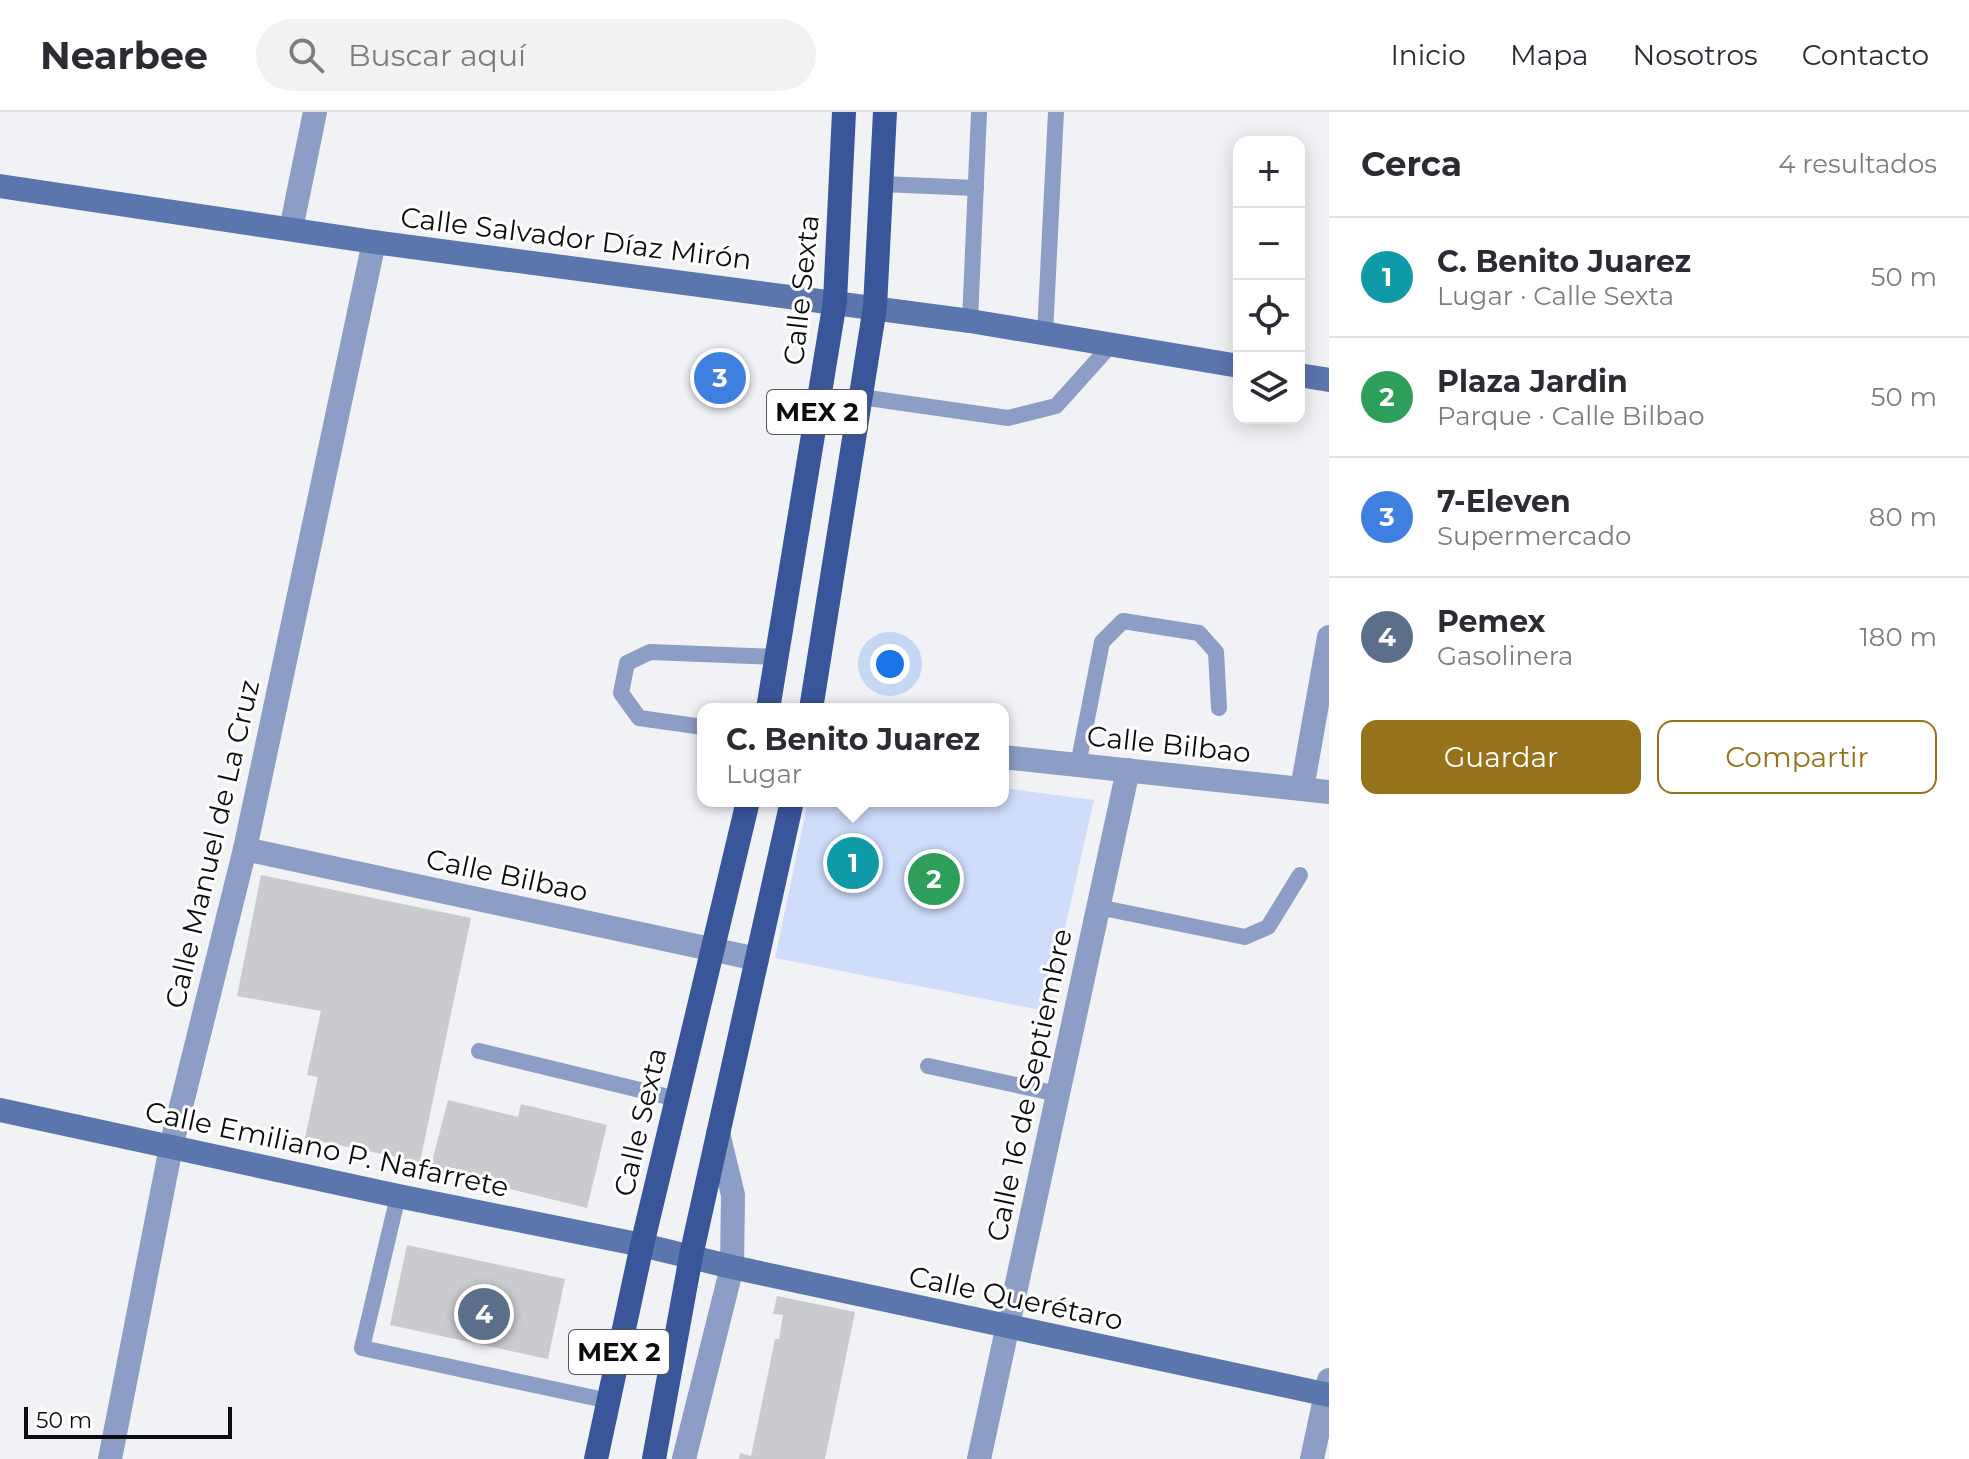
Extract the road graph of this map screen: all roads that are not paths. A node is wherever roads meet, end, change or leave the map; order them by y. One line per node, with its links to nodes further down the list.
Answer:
1 (315, 112): 9 (street)
2 (844, 112): 11 (main road, Calle Sexta / MEX 2)
3 (885, 112): 6 (main road, MEX 2)
4 (979, 112): 8 (lane)
5 (1056, 112): 14 (lane)
6 (882, 184): 8 (lane); 12 (main road, MEX 2)
7 (0, 186): 9 (street, Calle Salvador Díaz Mirón)
8 (976, 188): 13 (lane)
9 (291, 229): 10 (street, Calle Salvador Díaz Mirón)
10 (374, 242): 11 (street, Calle Salvador Díaz Mirón); 33 (street, Calle Manuel de La Cruz)
11 (835, 301): 12 (street, Calle Salvador Díaz Mirón); 21 (main road, Calle Sexta / MEX 2)
12 (875, 307): 13 (street, Calle Salvador Díaz Mirón); 19 (main road, MEX 2)
13 (970, 321): 14 (street, Calle Salvador Díaz Mirón)
14 (1045, 334): 15 (street, Calle Salvador Díaz Mirón)
15 (1110, 346): 16 (street, Calle Salvador Díaz Mirón); 19 (lane)
16 (1233, 365)
17 (1305, 376): 18 (street)
18 (1329, 380)
19 (861, 397): 23 (main road, MEX 2)
20 (1329, 637): 29 (street)
21 (778, 657): 22 (main road, Calle Sexta / MEX 2); 25 (lane)
22 (769, 703)
23 (812, 703)
24 (1219, 708): 27 (lane)
25 (697, 726)
26 (1009, 758): 27 (street, Calle Bilbao)
27 (1078, 765): 28 (street, Calle Bilbao)
28 (1128, 770): 29 (street, Calle Bilbao); 35 (street, Calle 16 de Septiembre)
29 (1302, 789): 30 (street, Calle Bilbao)
30 (1329, 792)
31 (747, 807): 36 (main road, Calle Sexta / MEX 2)
32 (791, 807): 37 (main road, MEX 2)
33 (245, 849): 36 (street, Calle Bilbao); 44 (street, Calle Manuel de La Cruz)
34 (1300, 875): 35 (lane)
35 (1098, 907): 40 (street, Calle 16 de Septiembre)
36 (712, 949): 37 (street, Calle Bilbao); 41 (main road, Calle Sexta / MEX 2)
37 (757, 959): 43 (main road, MEX 2)
38 (479, 1051): 41 (lane)
39 (928, 1066): 40 (lane)
40 (1058, 1094): 49 (street, Calle 16 de Septiembre)
41 (677, 1099): 46 (main road, Calle Sexta / MEX 2)
42 (0, 1110): 44 (street, Calle Emiliano P. Nafarrete)
43 (718, 1133): 47 (main road, MEX 2); 48 (street)
44 (171, 1147): 45 (street, Calle Emiliano P. Nafarrete); 52 (street, Calle Manuel de La Cruz)
45 (398, 1196): 46 (street, Calle Emiliano P. Nafarrete); 51 (lane)
46 (642, 1245): 47 (street, Calle Emiliano P. Nafarrete); 51 (main road, Calle Sexta / MEX 2)
47 (691, 1256): 48 (street, Calle Querétaro); 54 (main road, MEX 2)
48 (732, 1267): 49 (street, Calle Querétaro); 55 (street)
49 (1008, 1327): 50 (street, Calle Querétaro); 56 (street, Calle 16 de Septiembre)
50 (1328, 1390): 57 (street)
51 (609, 1401): 53 (main road, Calle Sexta / MEX 2)
52 (110, 1459)
53 (596, 1459)
54 (654, 1459)
55 (684, 1459)
56 (979, 1459)
57 (1312, 1459)

